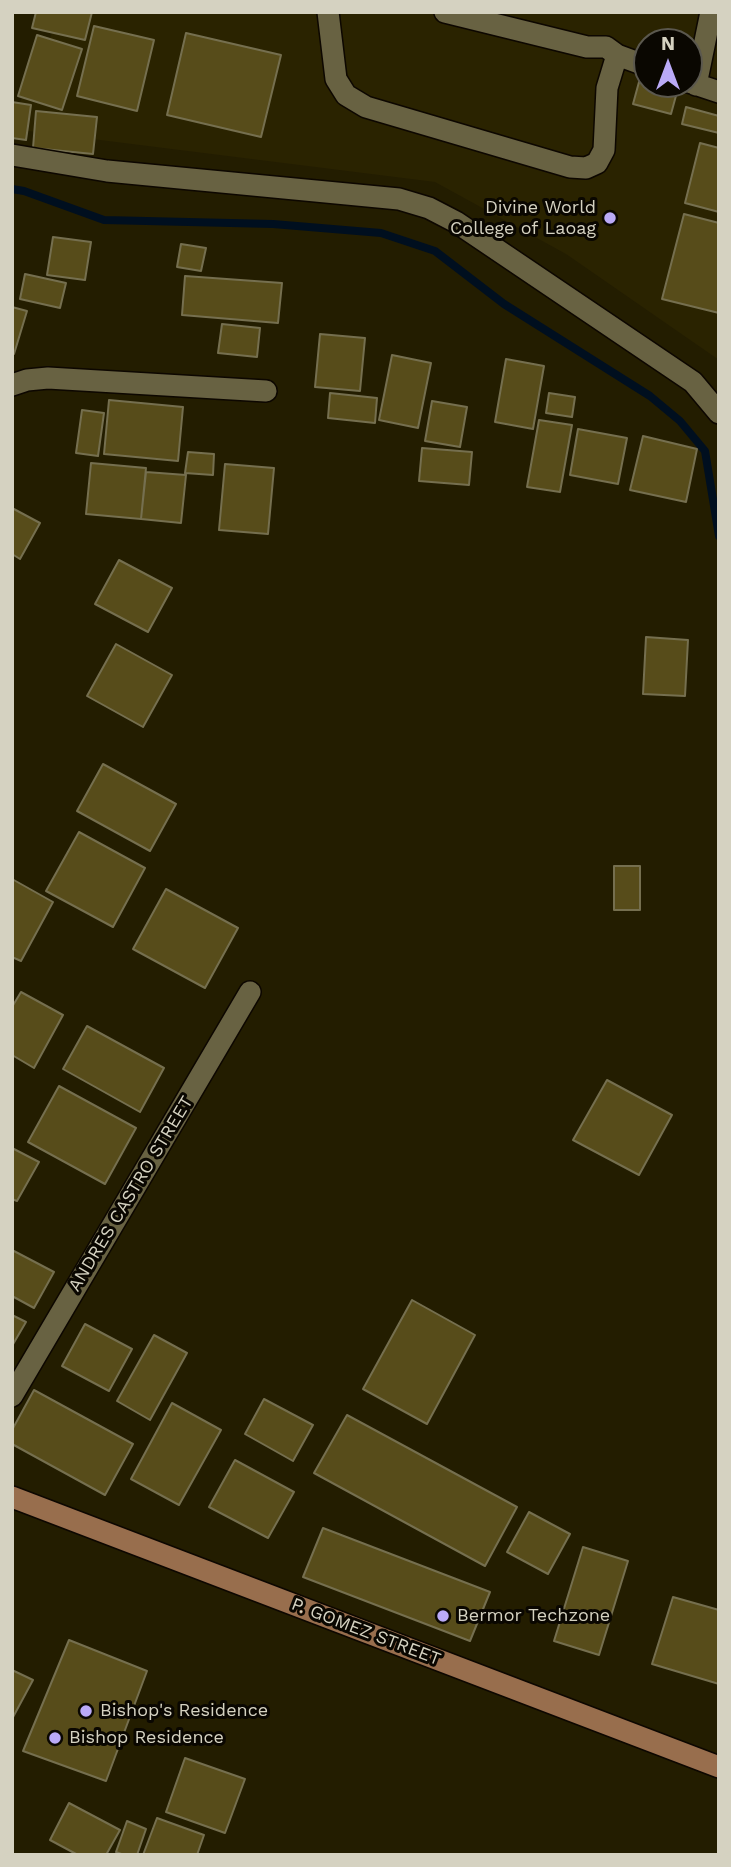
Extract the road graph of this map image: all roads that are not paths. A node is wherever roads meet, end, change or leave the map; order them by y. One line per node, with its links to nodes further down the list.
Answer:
1 (328, 12): 5 (street)
2 (444, 12): 5 (street)
3 (711, 12): 4 (street)
4 (703, 44)
5 (617, 54): 6 (street)
6 (633, 60)
7 (12, 155): 10 (street)
8 (12, 384): 9 (street)
9 (266, 391)
10 (719, 413)
11 (250, 992): 12 (street, ANDRES CASTRO STREET)
12 (12, 1396)
13 (12, 1497): 14 (main road, P. GOMEZ STREET)
14 (719, 1767)

